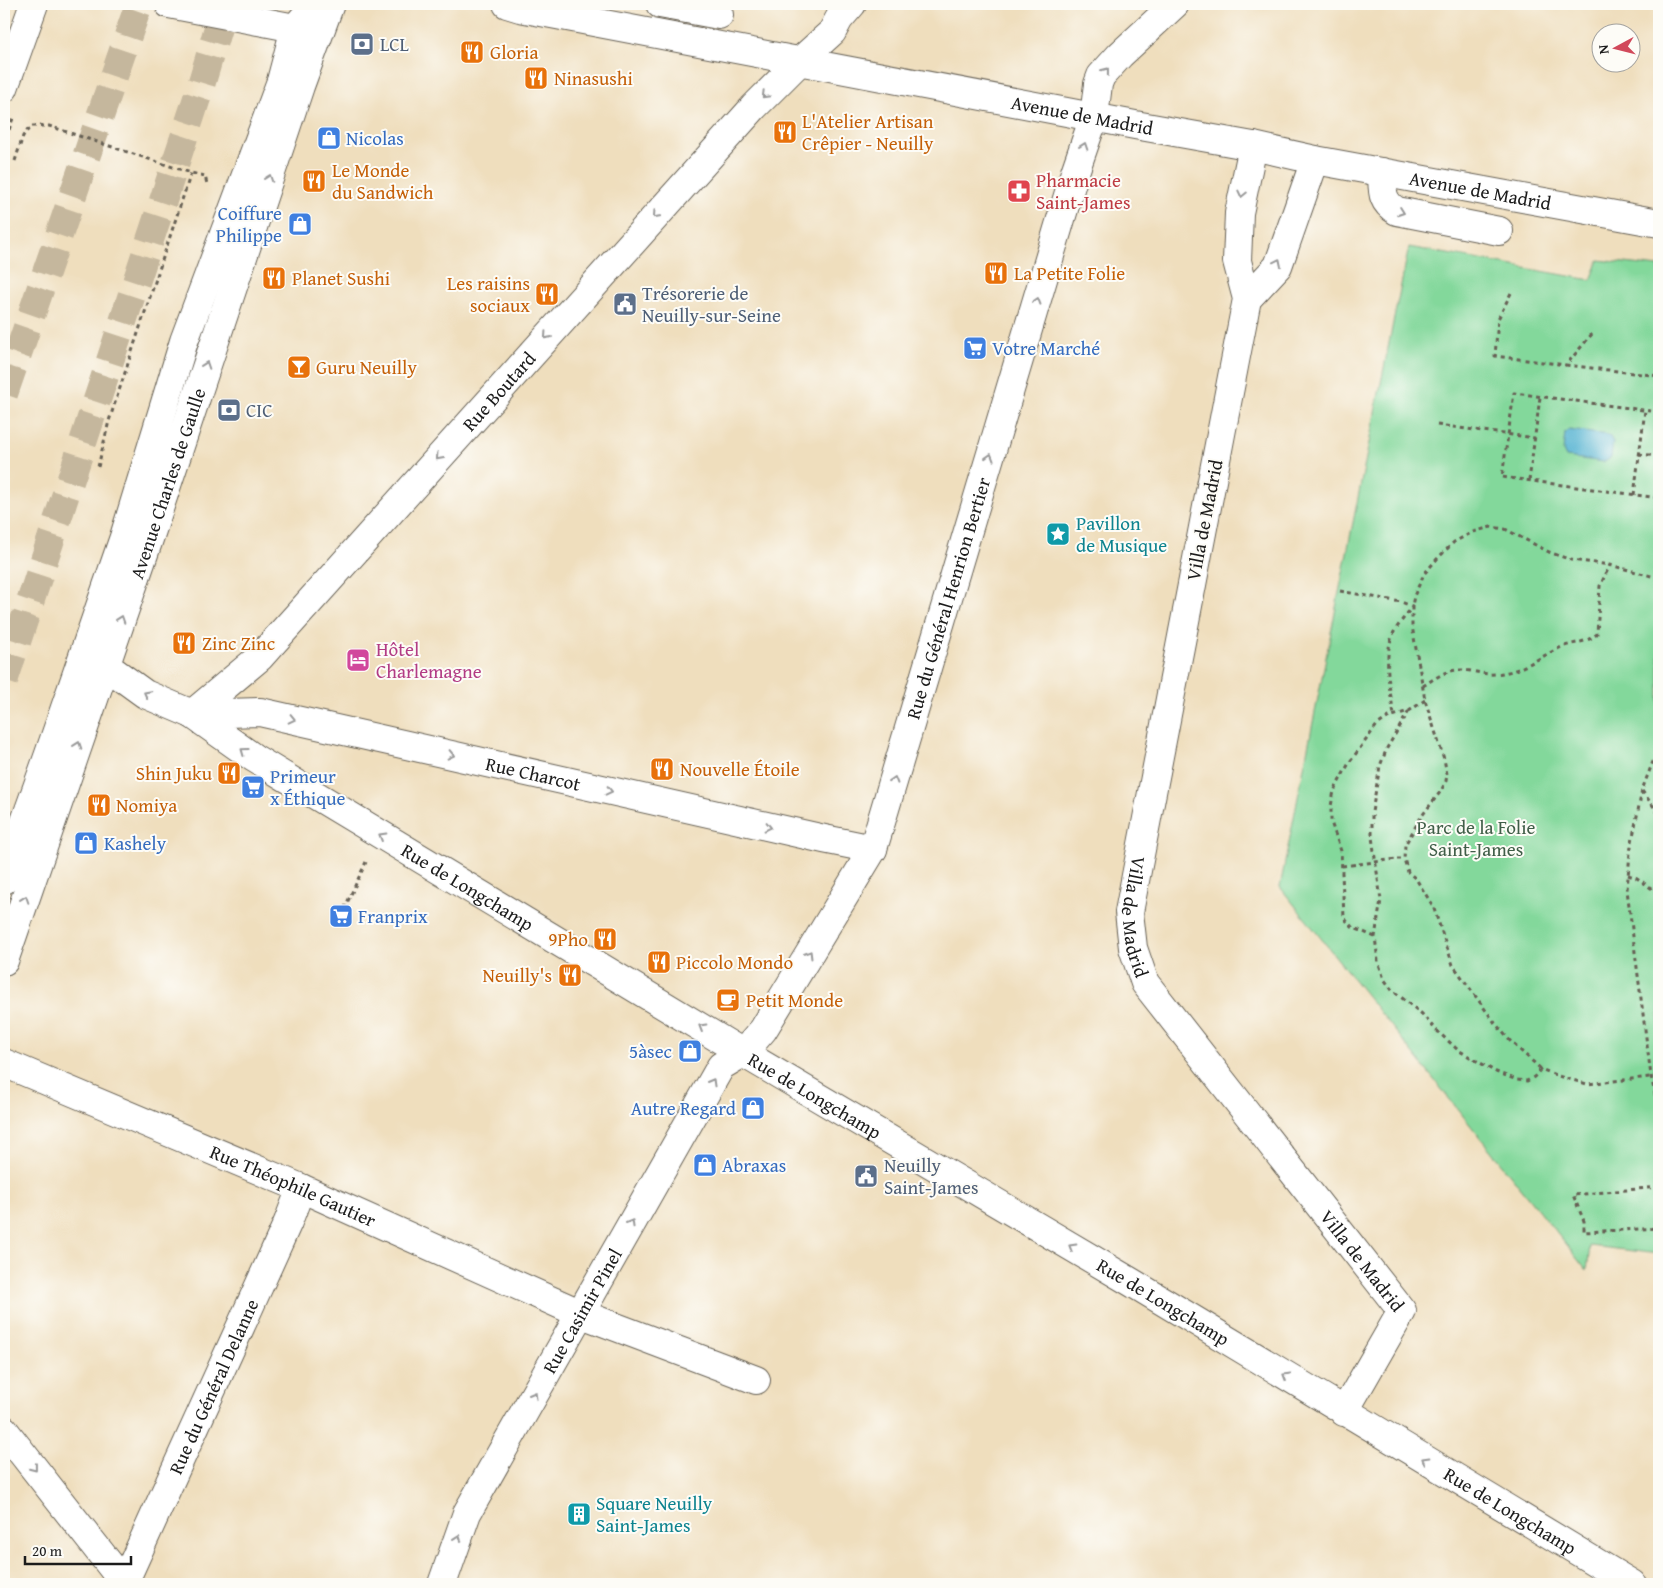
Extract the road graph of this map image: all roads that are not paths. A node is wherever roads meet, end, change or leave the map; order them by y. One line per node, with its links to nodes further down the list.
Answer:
1 (24, 4): 12 (street)
2 (34, 4): 14 (street)
3 (169, 4): 11 (street)
4 (317, 4): 11 (street)
5 (330, 4): 22 (street, Avenue Charles de Gaulle, one-way to 5)
6 (507, 4): 13 (street, Avenue de Madrid)
7 (660, 4): 10 (street)
8 (852, 4): 13 (street, Rue Boutard)
9 (1176, 4): 15 (street, Rue du Général Henrion Bertier, one-way to 9)
10 (719, 15)
11 (294, 28): 25 (street)
12 (4, 54)
13 (800, 61): 15 (street, Avenue de Madrid); 23 (street, Rue Boutard, one-way to 23)
14 (4, 88)
15 (1094, 117): 16 (street, Avenue de Madrid); 24 (street, Rue du Général Henrion Bertier, one-way to 15)
16 (1253, 146): 17 (street, Avenue de Madrid); 21 (street, Villa de Madrid, one-way to 21)
17 (1314, 160): 18 (street, Avenue de Madrid); 21 (street, one-way to 17)
18 (1382, 172): 19 (street, Avenue de Madrid); 20 (street, one-way to 20)
19 (1659, 223)
20 (1499, 231)
21 (1247, 299): 32 (street, Villa de Madrid)
22 (105, 665): 23 (street, Rue de Longchamp, one-way to 22); 26 (street, Avenue Charles de Gaulle, one-way to 22)
23 (192, 714): 24 (street, Rue Charcot, one-way to 24); 27 (street, Rue de Longchamp, one-way to 23)
24 (873, 849): 27 (street, Rue du Général Henrion Bertier, one-way to 24)
25 (4, 880)
26 (4, 961)
27 (744, 1052): 30 (street, Rue Casimir Pinel, one-way to 27); 32 (street, Rue de Longchamp, one-way to 27)
28 (4, 1063): 29 (street, Rue Théophile Gautier)
29 (301, 1188): 30 (street, Rue Théophile Gautier); 34 (street, Rue du Général Delanne)
30 (579, 1313): 31 (street, Rue Théophile Gautier); 35 (street, Rue Casimir Pinel, one-way to 30)
31 (756, 1380)
32 (1344, 1412): 36 (street, Rue de Longchamp, one-way to 32)
33 (4, 1430): 34 (street, one-way to 34)
34 (125, 1584)
35 (442, 1584)
36 (1632, 1584)

